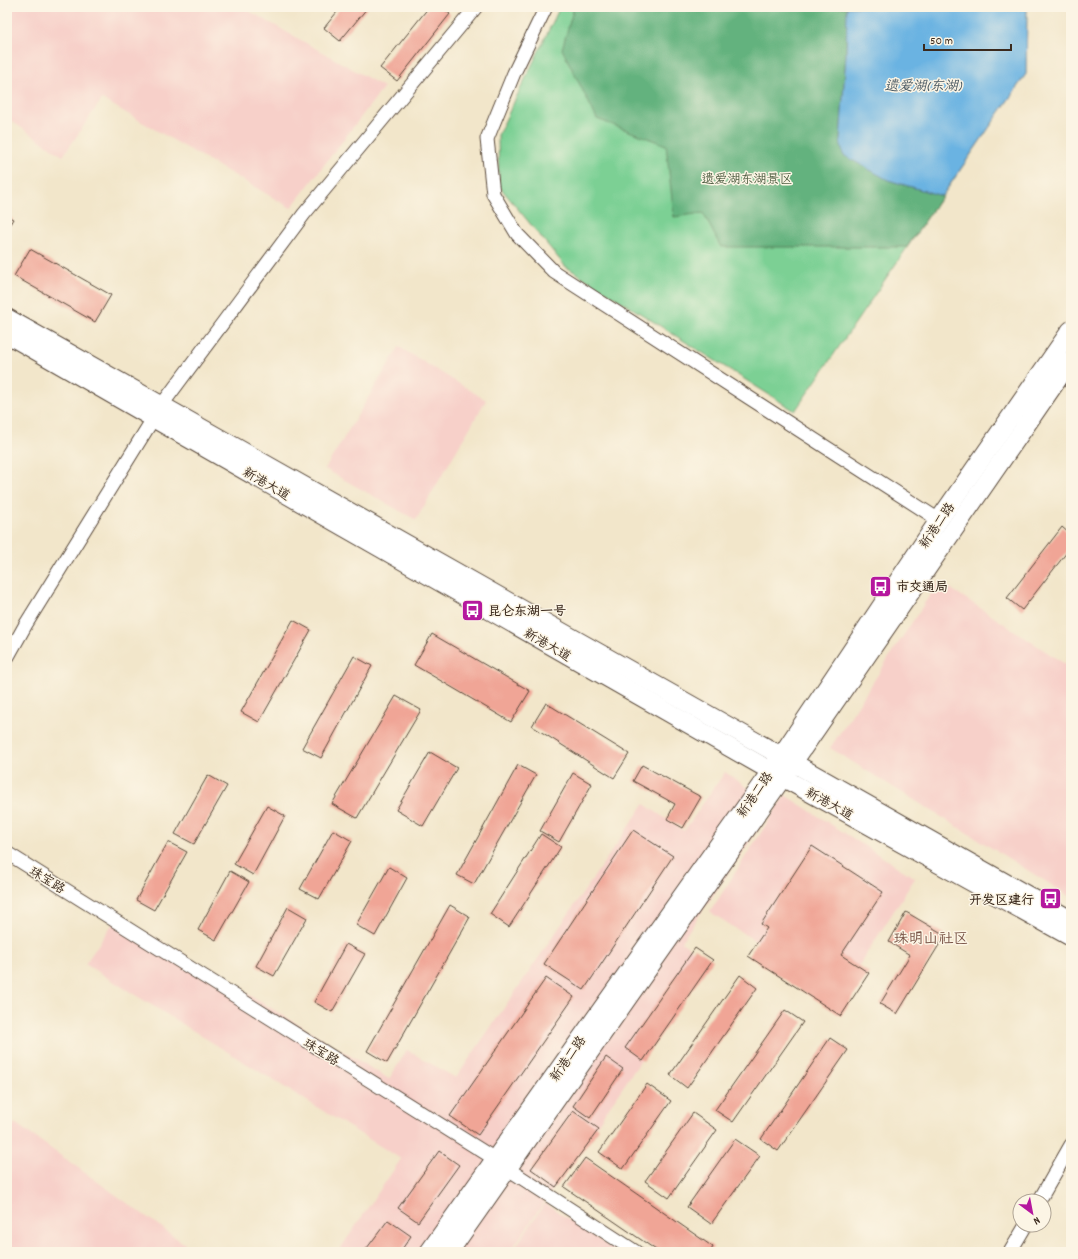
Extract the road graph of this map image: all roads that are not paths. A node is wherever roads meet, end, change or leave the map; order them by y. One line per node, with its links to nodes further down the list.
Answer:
1 (476, 7): 7 (street)
2 (546, 7): 8 (street)
3 (7, 318): 7 (main road, 新港大道)
4 (1071, 330): 8 (main road, 新港二路)
5 (7, 334): 7 (main road, 新港大道)
6 (1071, 360): 10 (main road, 新港二路)
7 (157, 412): 9 (street); 10 (main road, 新港大道)
8 (939, 520): 10 (main road, 新港二路)
9 (7, 658)
10 (782, 766): 12 (main road, 新港大道); 13 (main road, 新港大道); 15 (main road, 新港二路)
11 (7, 853): 15 (street, 珠宝路)
12 (1071, 920)
13 (1071, 937)
14 (1071, 1145): 16 (street)
15 (502, 1164): 18 (main road, 新港二路); 19 (main road, 新港二路); 20 (street, 珠宝路)
16 (1044, 1193)
17 (1021, 1233): 21 (street)
18 (429, 1252)
19 (449, 1252)
20 (636, 1252)
21 (1010, 1252)

